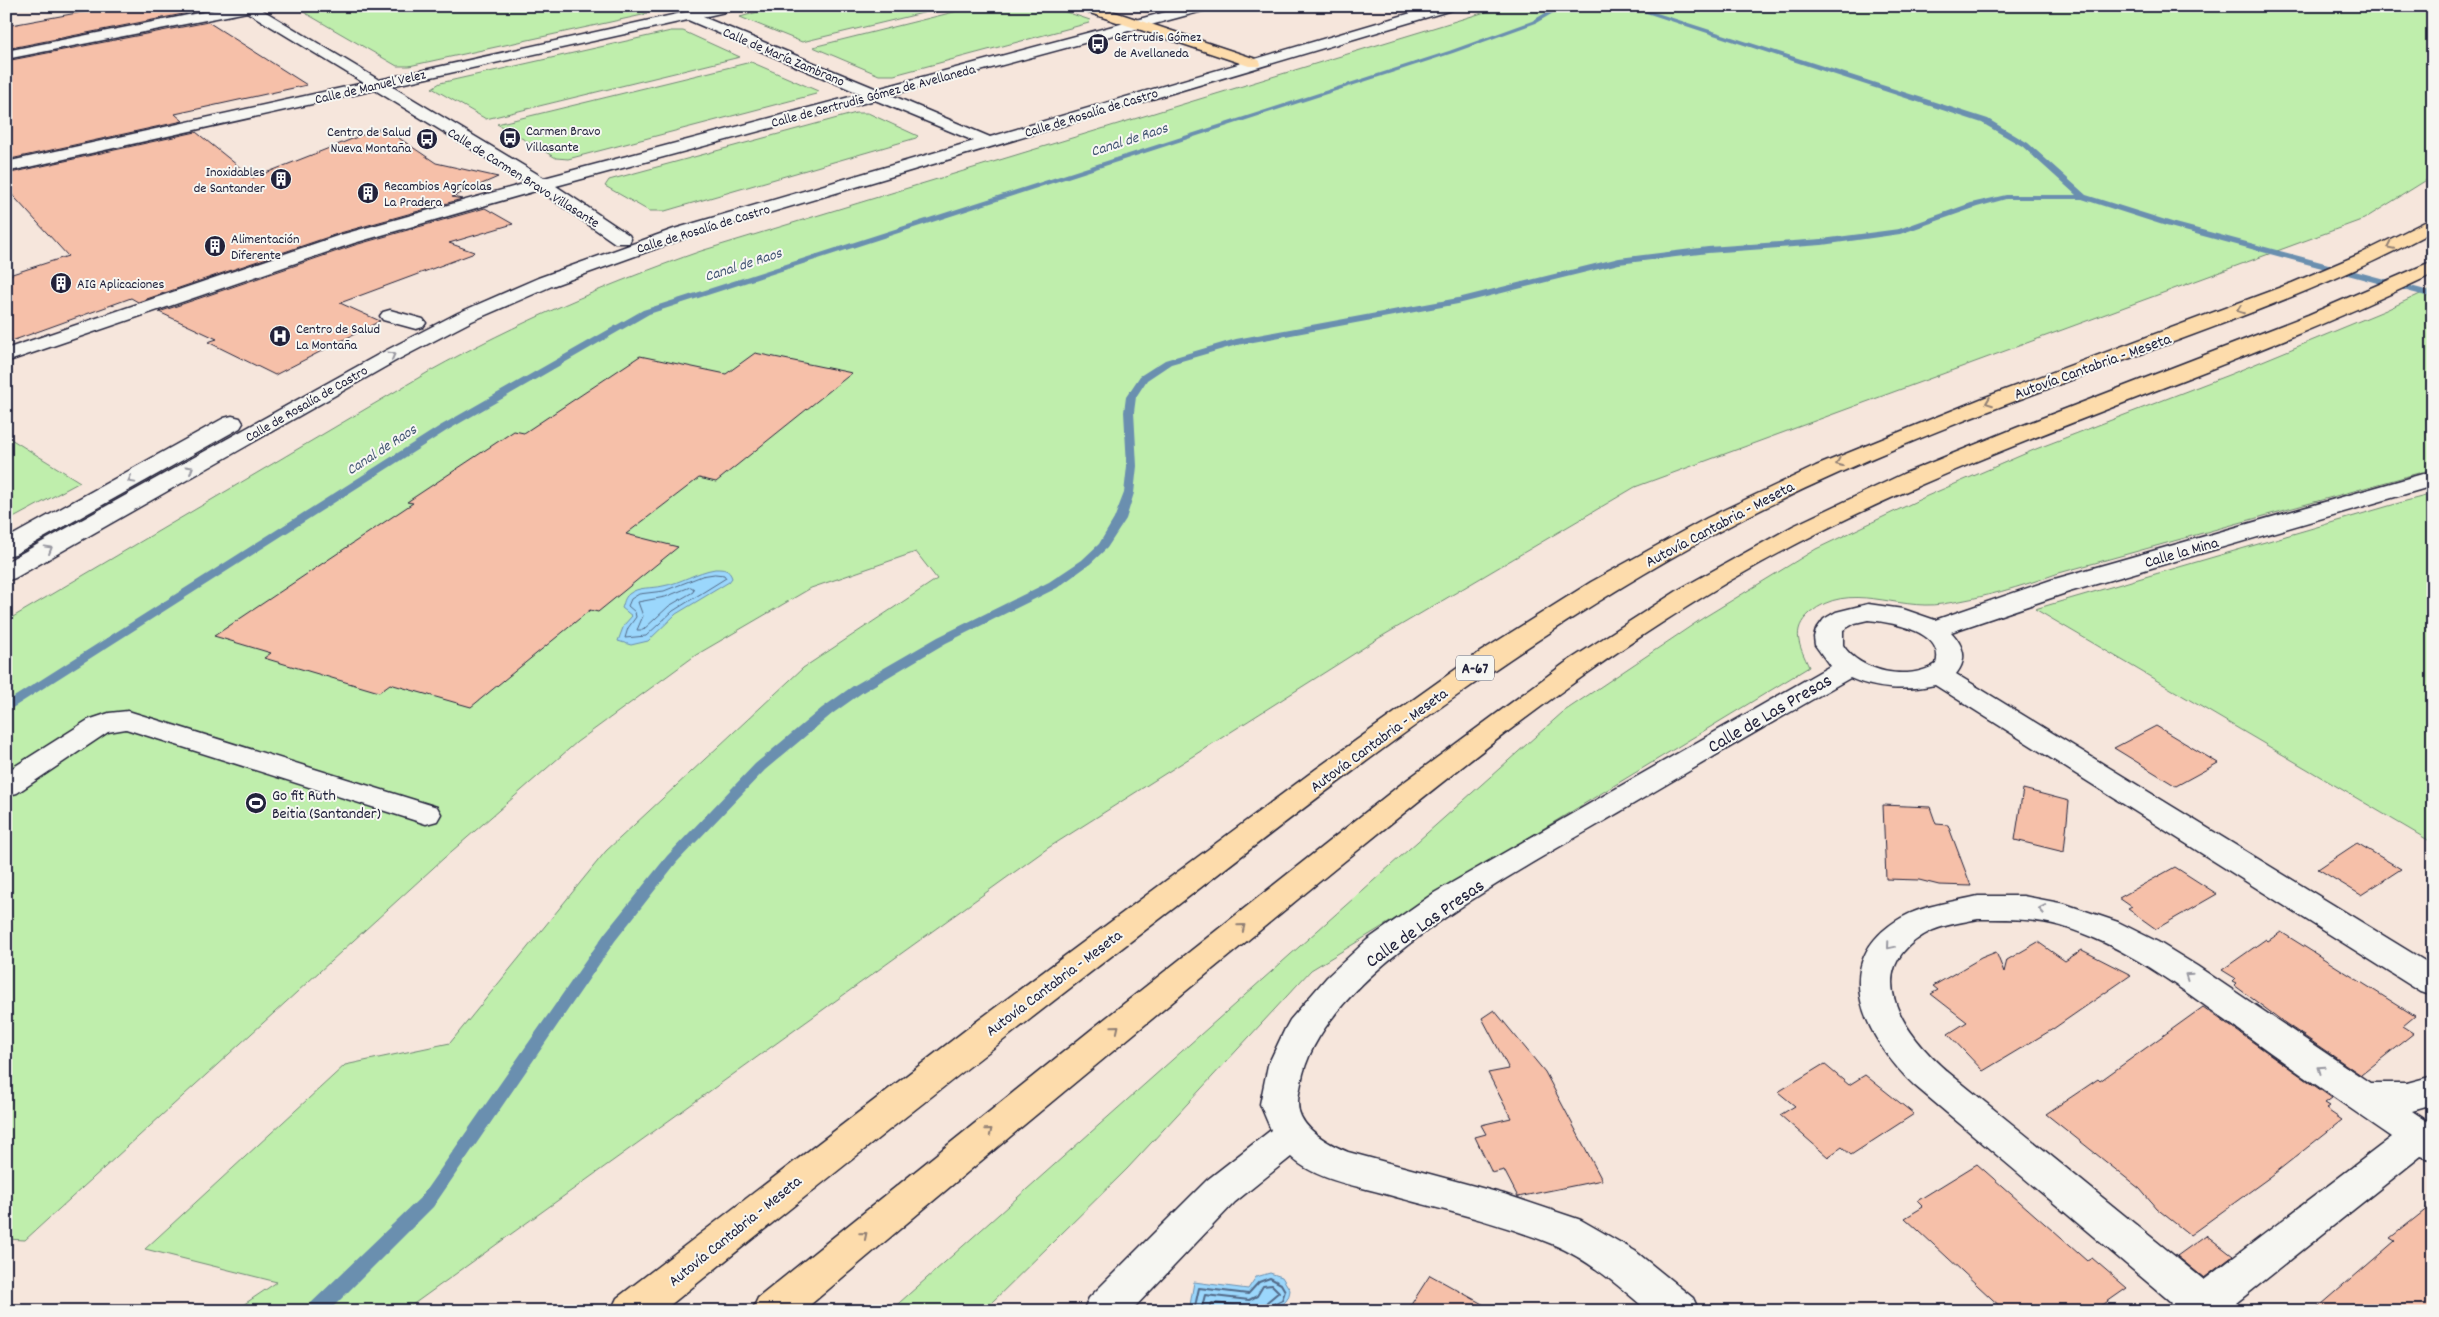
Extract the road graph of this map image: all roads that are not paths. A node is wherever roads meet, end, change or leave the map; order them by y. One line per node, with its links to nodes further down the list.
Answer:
1 (733, 6): 8 (street, Calle de Manuel Velez)
2 (1083, 6): 10 (main road)
3 (1111, 6): 9 (main road)
4 (1205, 6): 9 (street, Calle de Gertrudis Gómez de Avellaneda)
5 (1416, 6): 13 (street, Calle de Rosalía de Castro)
6 (1450, 6): 13 (street, Calle de Rosalía de Castro)
7 (251, 7): 11 (street); 14 (street, Calle de Carmen Bravo Villasante)
8 (690, 16): 14 (street, Calle de Manuel Velez); 15 (street, Calle de María Zambrano)
9 (1152, 20): 10 (street, Calle de Gertrudis Gómez de Avellaneda); 13 (main road)
10 (1137, 24): 12 (main road); 15 (street, Calle de Gertrudis Gómez de Avellaneda)
11 (6, 55)
12 (1237, 58): 13 (main road); 16 (street, Calle de Rosalía de Castro)
13 (1254, 58): 16 (street, Calle de Rosalía de Castro)
14 (375, 84): 17 (street, Calle de Manuel Velez); 18 (street, Calle de Carmen Bravo Villasante)
15 (875, 94): 16 (street, Calle de María Zambrano); 18 (street, Calle de Gertrudis Gómez de Avellaneda)
16 (981, 139): 20 (street, Calle de Rosalía de Castro); 29 (street, Calle de Rosalía de Castro, one-way to 16)
17 (6, 167)
18 (541, 184): 20 (street, Calle de Carmen Bravo Villasante); 21 (street, Calle de Gertrudis Gómez de Avellaneda)
19 (2433, 223): 42 (main road, Autovía Cantabria - Meseta / A-67, one-way to 42)
20 (622, 239): 25 (street, Calle de Rosalía de Castro)
21 (310, 251): 22 (street); 26 (street, Calle de Gertrudis Gómez de Avellaneda)
22 (336, 263)
23 (2433, 267): 40 (main road, one-way to 23)
24 (390, 316): 25 (street)
25 (416, 323): 28 (street, Calle de Rosalía de Castro, one-way to 28)
26 (6, 356)
27 (2433, 478): 30 (street, Calle la Mina)
28 (6, 549)
29 (6, 574)
30 (1931, 630): 31 (street); 32 (street)
31 (1850, 666): 32 (street); 38 (street, Calle de Las Presas)
32 (1938, 674): 35 (street)
33 (6, 786): 34 (street)
34 (426, 814)
35 (2433, 984)
36 (2433, 1090): 37 (street)
37 (2361, 1097): 39 (street); 41 (street, one-way to 41)
38 (1292, 1135): 45 (street); 46 (street, Calle de Las Presas)
39 (2426, 1140): 41 (street)
40 (842, 1254): 43 (main road); 44 (main road)
41 (2201, 1308)
42 (632, 1311)
43 (773, 1311)
44 (777, 1311)
45 (1104, 1311)
46 (1678, 1311)

